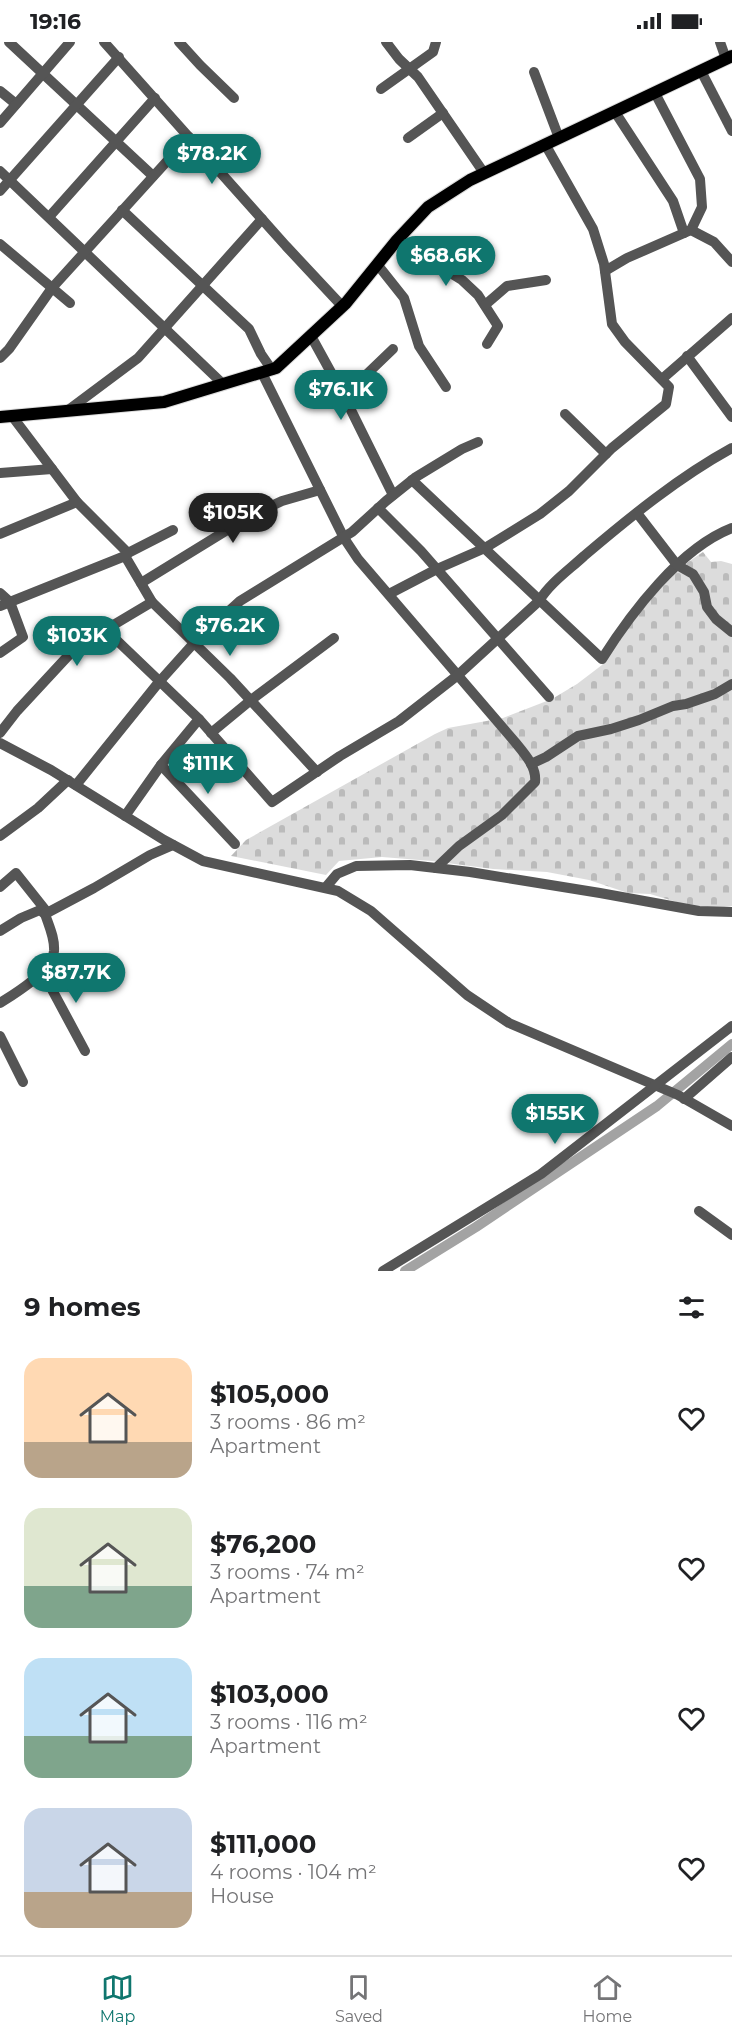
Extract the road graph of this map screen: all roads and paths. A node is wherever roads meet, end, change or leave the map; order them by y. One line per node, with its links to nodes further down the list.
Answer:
1 (9, 42): 13 (street)
2 (70, 42): 13 (street)
3 (386, 42): 10 (street)
4 (436, 42): 10 (street)
5 (720, 42): 9 (street)
6 (106, 43): 8 (street)
7 (181, 43): 18 (street)
8 (119, 57): 17 (street); 20 (street)
9 (729, 58): 11 (main road)
10 (409, 69): 14 (street); 22 (street)
11 (701, 71): 16 (main road); 24 (street)
12 (534, 72): 27 (street)
13 (42, 74): 19 (street); 20 (street)
14 (381, 89)
15 (0, 91): 19 (street)
16 (655, 93): 21 (main road); 38 (street)
17 (155, 98): 25 (street); 28 (street)
18 (234, 98)
19 (16, 104): 23 (street)
20 (76, 105): 28 (street); 33 (street)
21 (615, 112): 27 (main road); 38 (street)
22 (443, 113): 26 (street); 31 (street)
23 (0, 123)
24 (732, 131)
25 (189, 137): 32 (street); 37 (street)
26 (408, 138)
27 (559, 138): 29 (main road)
28 (116, 142): 32 (street); 36 (street)
29 (545, 144): 31 (main road); 44 (street)
30 (0, 171): 33 (street)
31 (484, 173): 39 (main road)
32 (153, 176): 35 (street)
33 (9, 180): 34 (street); 36 (street)
34 (0, 191)
35 (122, 210): 41 (street); 46 (street)
36 (49, 217): 41 (street)
37 (262, 219): 46 (street); 50 (street)
38 (688, 231): 42 (street); 44 (street)
39 (397, 240): 43 (main road); 49 (street)
40 (0, 244): 47 (street)
41 (85, 251): 47 (street); 52 (street)
42 (732, 262)
43 (377, 264): 50 (main road); 61 (street)
44 (605, 271): 59 (street)
45 (546, 280): 49 (street)
46 (202, 285): 52 (street); 58 (street)
47 (52, 288): 48 (street); 57 (street)
48 (70, 303)
49 (485, 305): 54 (street)
50 (342, 306): 53 (main road)
51 (732, 318): 56 (street)
52 (164, 327): 60 (street); 63 (street)
53 (311, 336): 58 (main road); 62 (street)
54 (487, 344)
55 (393, 349): 62 (street)
56 (687, 356): 59 (street); 66 (street)
57 (0, 358)
58 (267, 371): 60 (main road); 73 (street)
59 (662, 379): 69 (street)
60 (223, 384): 63 (main road)
61 (446, 387)
62 (344, 396): 74 (street)
63 (67, 411): 65 (main road)
64 (565, 414): 69 (street)
65 (6, 416): 70 (street)
66 (732, 417)
67 (478, 442): 72 (street)
68 (732, 448): 77 (street)
69 (606, 454): 82 (street)
70 (52, 469): 71 (street); 75 (street)
71 (0, 474)
72 (412, 480): 74 (street); 82 (street)
73 (320, 490): 81 (street); 86 (street)
74 (393, 495): 76 (street)
75 (77, 502): 80 (street); 83 (street)
76 (378, 508): 81 (street); 85 (street)
77 (637, 513): 84 (street); 89 (street)
78 (732, 528): 84 (street)
79 (173, 530): 83 (street)
80 (0, 534)
81 (344, 538): 88 (street); 96 (street)
82 (485, 548): 85 (street); 89 (street)
83 (127, 555): 86 (street); 91 (street)
84 (677, 565): 89 (street); 93 (street)
85 (437, 569): 88 (street); 95 (street)
86 (141, 583): 90 (street)
87 (0, 593): 91 (street)
88 (389, 594): 98 (street)
89 (539, 600): 95 (street)
90 (152, 602): 92 (street); 96 (street)
91 (5, 604): 97 (street)
92 (105, 628): 99 (street); 104 (street)
93 (732, 632)
94 (334, 638): 102 (street)
95 (498, 638): 98 (street); 101 (street)
96 (194, 643): 99 (street); 102 (street)
97 (0, 653)
98 (458, 675): 107 (street); 109 (street)
99 (159, 682): 103 (street); 110 (street)
100 (732, 684): 107 (street)
101 (549, 697)
102 (251, 700): 105 (street); 109 (street)
103 (199, 719): 105 (street); 108 (street)
104 (0, 733)
105 (211, 733): 109 (street)
106 (0, 743): 110 (street)
107 (531, 764): 115 (street)
108 (161, 765): 111 (street); 113 (street)
109 (317, 772)
110 (72, 782): 111 (street); 112 (street)
111 (125, 816): 114 (street)
112 (0, 836)
113 (235, 844)
114 (173, 845): 117 (street); 119 (street)
115 (436, 868): 117 (street); 118 (street)
116 (0, 887): 119 (street)
117 (326, 887): 128 (street)
118 (732, 912)
119 (46, 913): 120 (street); 121 (street)
120 (0, 931)
121 (42, 971): 122 (street); 125 (street)
122 (0, 1003)
123 (732, 1026): 128 (street)
124 (0, 1036): 127 (street)
125 (86, 1051)
126 (732, 1057): 129 (street)
127 (23, 1082)
128 (659, 1088): 129 (street); 133 (street)
129 (681, 1097): 130 (street)
130 (732, 1126)
131 (699, 1212): 132 (street)
132 (732, 1234)
133 (383, 1271)

